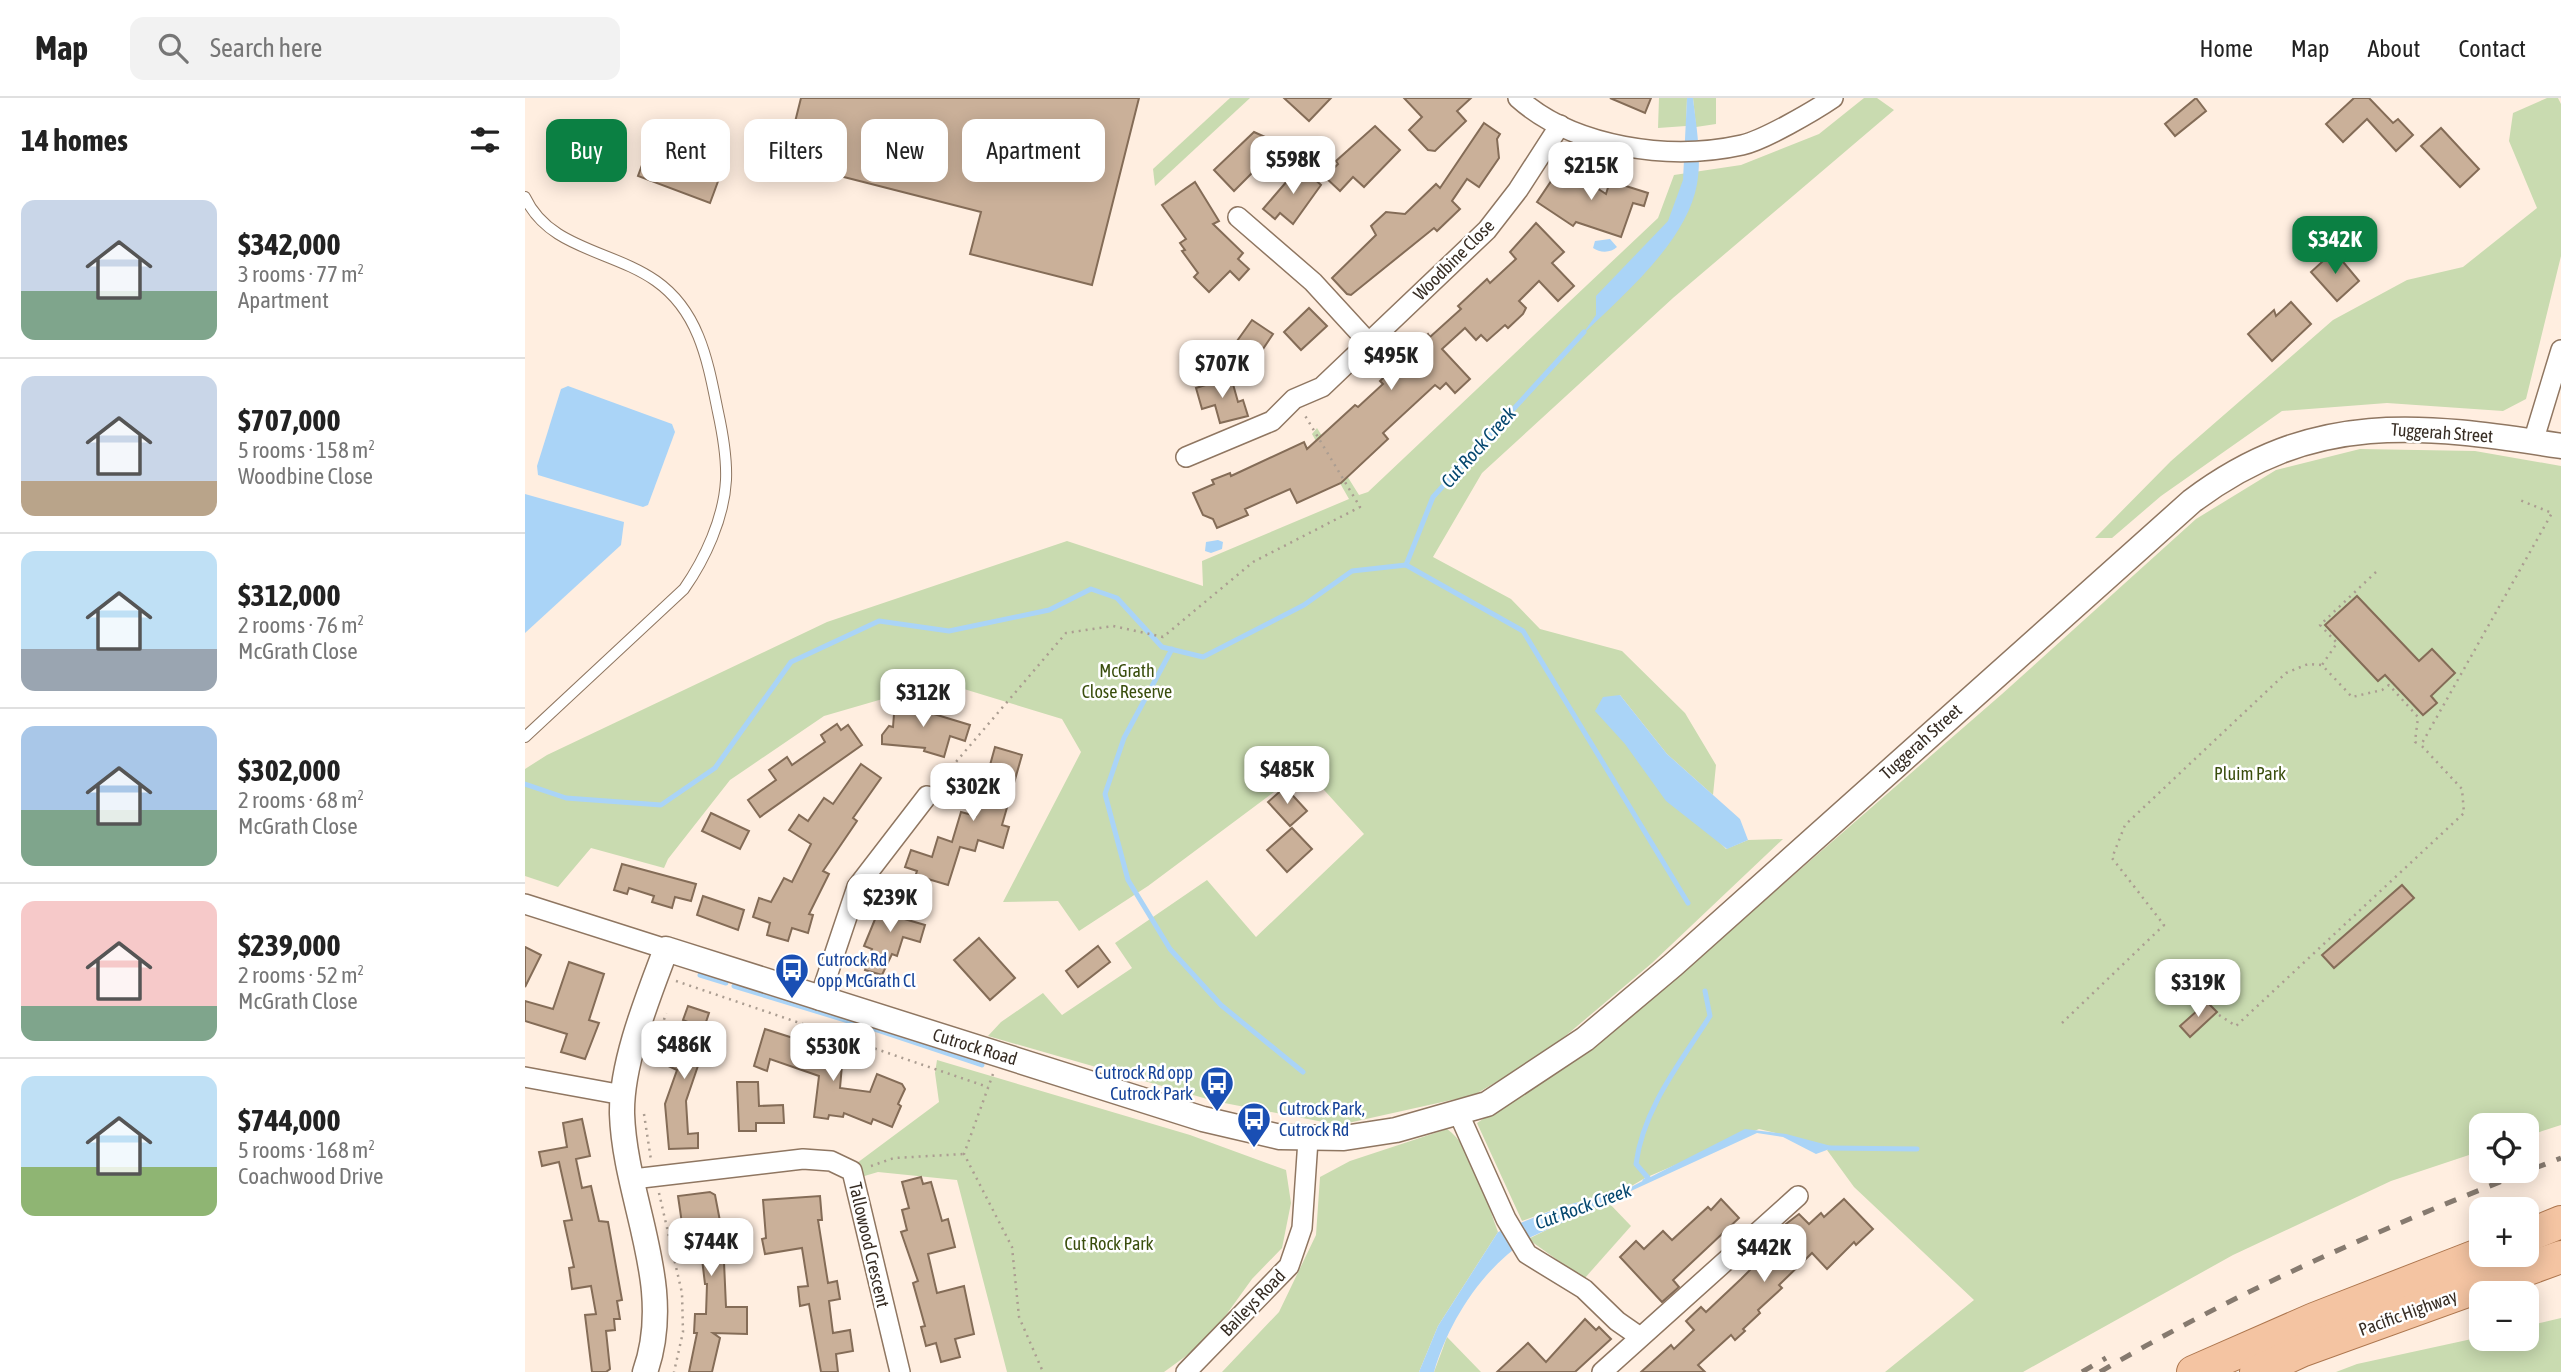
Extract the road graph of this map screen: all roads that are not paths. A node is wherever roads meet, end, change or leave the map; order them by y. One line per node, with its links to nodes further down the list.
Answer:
1 (1518, 98): 3 (street)
2 (1833, 98): 3 (street)
3 (1560, 125): 6 (street, Woodbine Close)
4 (525, 197): 11 (lane)
5 (1238, 217): 6 (street)
6 (1369, 343): 10 (street, Woodbine Close)
7 (2561, 349): 8 (street)
8 (2533, 442): 9 (street, Tuggerah Street); 18 (street, Tuggerah Street)
9 (2561, 446)
10 (1186, 457)
11 (525, 737)
12 (927, 796): 15 (street)
13 (525, 904): 14 (street, Cutrock Road)
14 (666, 949): 15 (street, Cutrock Road); 17 (street)
15 (819, 1000): 19 (street, Cutrock Road)
16 (525, 1077): 17 (street)
17 (623, 1095): 20 (street)
18 (1458, 1112): 19 (street, Tuggerah Street); 26 (street)
19 (1308, 1140): 29 (street, Baileys Road)
20 (633, 1179): 27 (street); 28 (street, Tallowood Crescent)
21 (1798, 1196): 26 (street)
22 (2561, 1222): 23 (main road)
23 (2539, 1231)
24 (2561, 1257): 32 (main road, Pacific Highway)
25 (2469, 1259): 31 (main road, Pacific Highway)
26 (1640, 1337): 30 (street)
27 (645, 1372)
28 (900, 1372)
29 (1186, 1372)
30 (1602, 1372)
31 (2193, 1372)
32 (2256, 1372)

